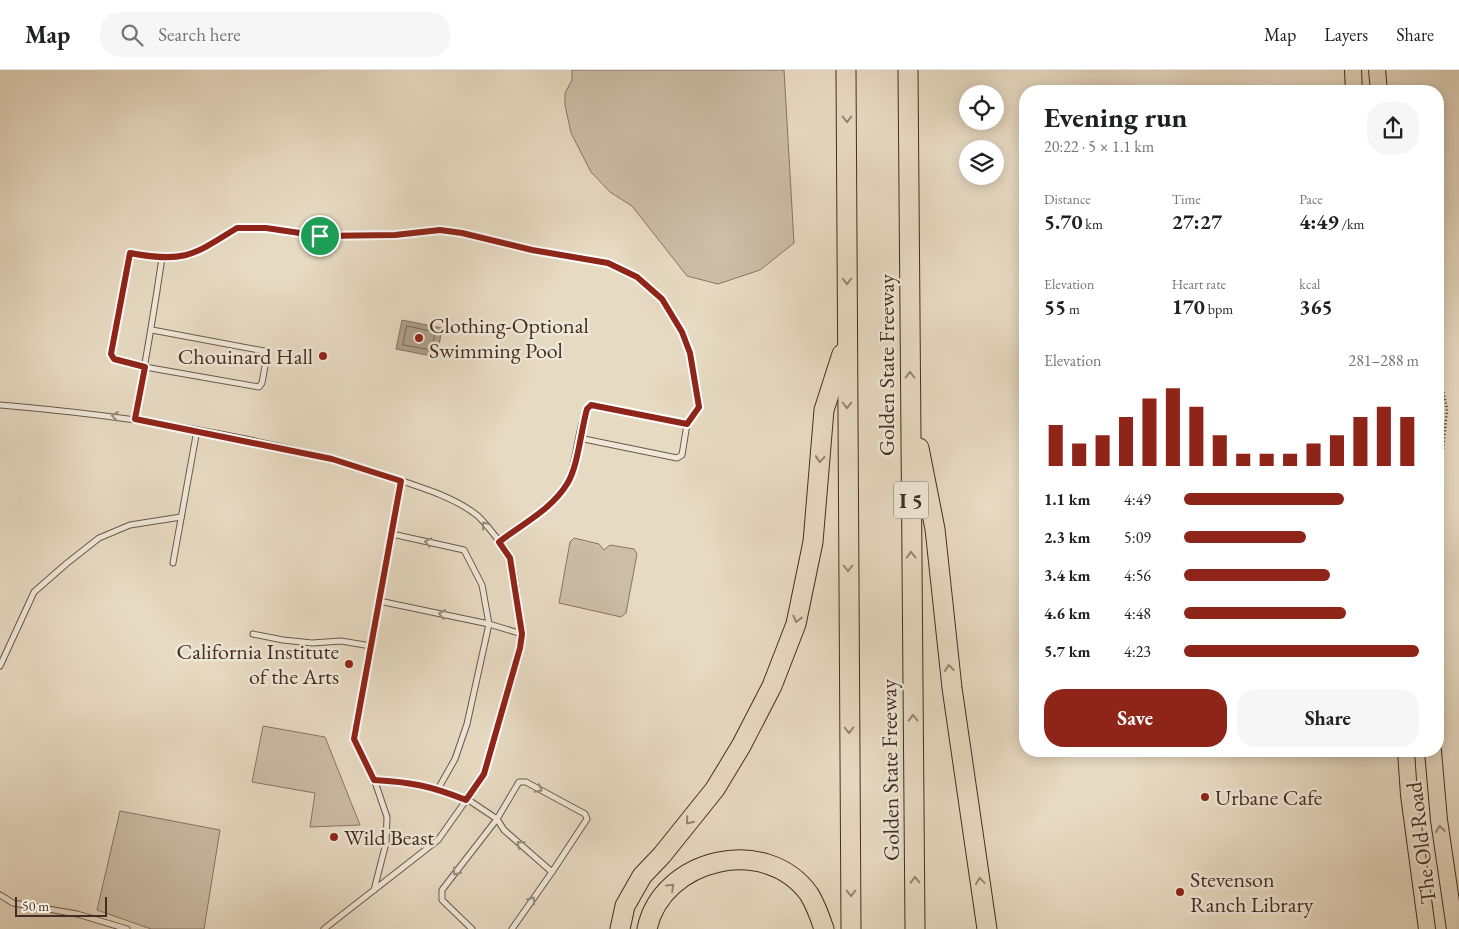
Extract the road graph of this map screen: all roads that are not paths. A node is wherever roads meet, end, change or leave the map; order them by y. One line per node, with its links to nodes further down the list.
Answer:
1 (846, 70): 9 (highway, Golden State Freeway, one-way to 9)
2 (908, 70): 12 (highway, Golden State Freeway / I 5, one-way to 2)
3 (1353, 70): 5 (main road)
4 (1377, 70): 6 (main road)
5 (1354, 85)
6 (1378, 85)
7 (162, 258): 8 (lane); 10 (lane); 14 (lane)
8 (152, 330): 10 (lane); 10 (lane)
9 (847, 339): 41 (highway, one-way to 41); 44 (highway, Golden State Freeway, one-way to 44)
10 (145, 367): 13 (lane)
11 (0, 405): 13 (lane, one-way to 11)
12 (910, 405): 45 (highway, Golden State Freeway / I 5, one-way to 12); 46 (highway, one-way to 12)
13 (135, 419): 15 (lane)
14 (687, 424): 16 (lane); 16 (lane)
15 (197, 430): 17 (lane); 18 (lane)
16 (579, 438): 20 (lane)
17 (401, 481): 19 (lane); 20 (lane, one-way to 17)
18 (181, 517): 21 (lane); 27 (lane)
19 (392, 534): 22 (lane); 23 (lane, one-way to 19)
20 (499, 542): 25 (lane)
21 (173, 563)
22 (380, 601): 23 (lane, one-way to 22); 26 (lane)
23 (489, 624): 25 (lane); 31 (lane)
24 (253, 634): 26 (lane)
25 (522, 634): 32 (lane)
26 (371, 646): 30 (lane)
27 (0, 666)
28 (1406, 757): 47 (main road, The Old Road)
29 (1434, 757): 48 (main road, The Old Road, one-way to 29)
30 (374, 780): 31 (lane); 35 (lane)
31 (438, 789): 32 (lane)
32 (466, 800): 33 (lane); 35 (lane)
33 (497, 820): 34 (lane, one-way to 33); 34 (lane, one-way to 34); 39 (lane, one-way to 39)
34 (552, 872): 40 (lane, one-way to 34)
35 (374, 890): 38 (lane)
36 (0, 895): 37 (lane)
37 (127, 929)
38 (324, 929)
39 (472, 929)
40 (512, 929)
41 (620, 929)
42 (647, 929): 43 (highway, one-way to 43)
43 (824, 929)
44 (851, 929)
45 (915, 929)
46 (987, 929)
47 (1427, 929)
48 (1454, 929)

